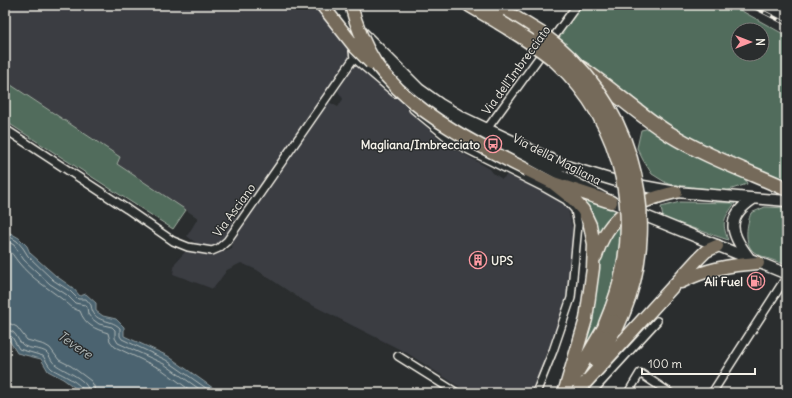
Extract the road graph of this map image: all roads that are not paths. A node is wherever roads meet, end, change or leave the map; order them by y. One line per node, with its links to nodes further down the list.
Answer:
1 (322, 5): 10 (highway, bridge)
2 (337, 5): 7 (main road, Via della Magliana)
3 (351, 5): 10 (highway, bridge)
4 (470, 5): 27 (highway, bridge)
5 (577, 5): 13 (street, Via dell'Imbrecciato)
6 (498, 7): 9 (highway, bridge)
7 (348, 20): 8 (street, Via della Magliana); 11 (main road, Via della Magliana); 13 (main road, Via della Magliana)
8 (354, 58): 12 (street, Via Asciano); 14 (street)
9 (580, 68): 16 (highway); 27 (highway, bridge)
10 (382, 71): 15 (highway, bridge)
11 (457, 124): 14 (street); 20 (main road, Via della Magliana)
12 (5, 129)
13 (487, 129): 17 (main road, Via della Magliana)
14 (449, 139): 33 (street)
15 (553, 183): 20 (highway); 24 (highway)
16 (787, 189)
17 (676, 192): 18 (main road, Via della Magliana); 21 (highway)
18 (753, 199): 19 (main road, Via della Magliana); 23 (main road)
19 (787, 201)
20 (611, 202): 21 (main road, Via della Magliana)
21 (628, 209): 22 (main road, Via della Magliana); 24 (highway)
22 (717, 246): 23 (main road, Via della Magliana); 26 (highway)
23 (754, 261): 25 (main road, Via della Magliana); 26 (highway)
24 (593, 268): 31 (highway)
25 (787, 275): 37 (street)
26 (674, 285): 31 (highway)
27 (618, 310): 29 (highway)
28 (657, 321): 34 (street)
29 (611, 326): 31 (highway)
30 (398, 356): 32 (street)
31 (570, 392)
32 (457, 393)
33 (536, 393)
34 (591, 393)
35 (628, 393): 36 (street)
36 (670, 393)
37 (712, 393)

